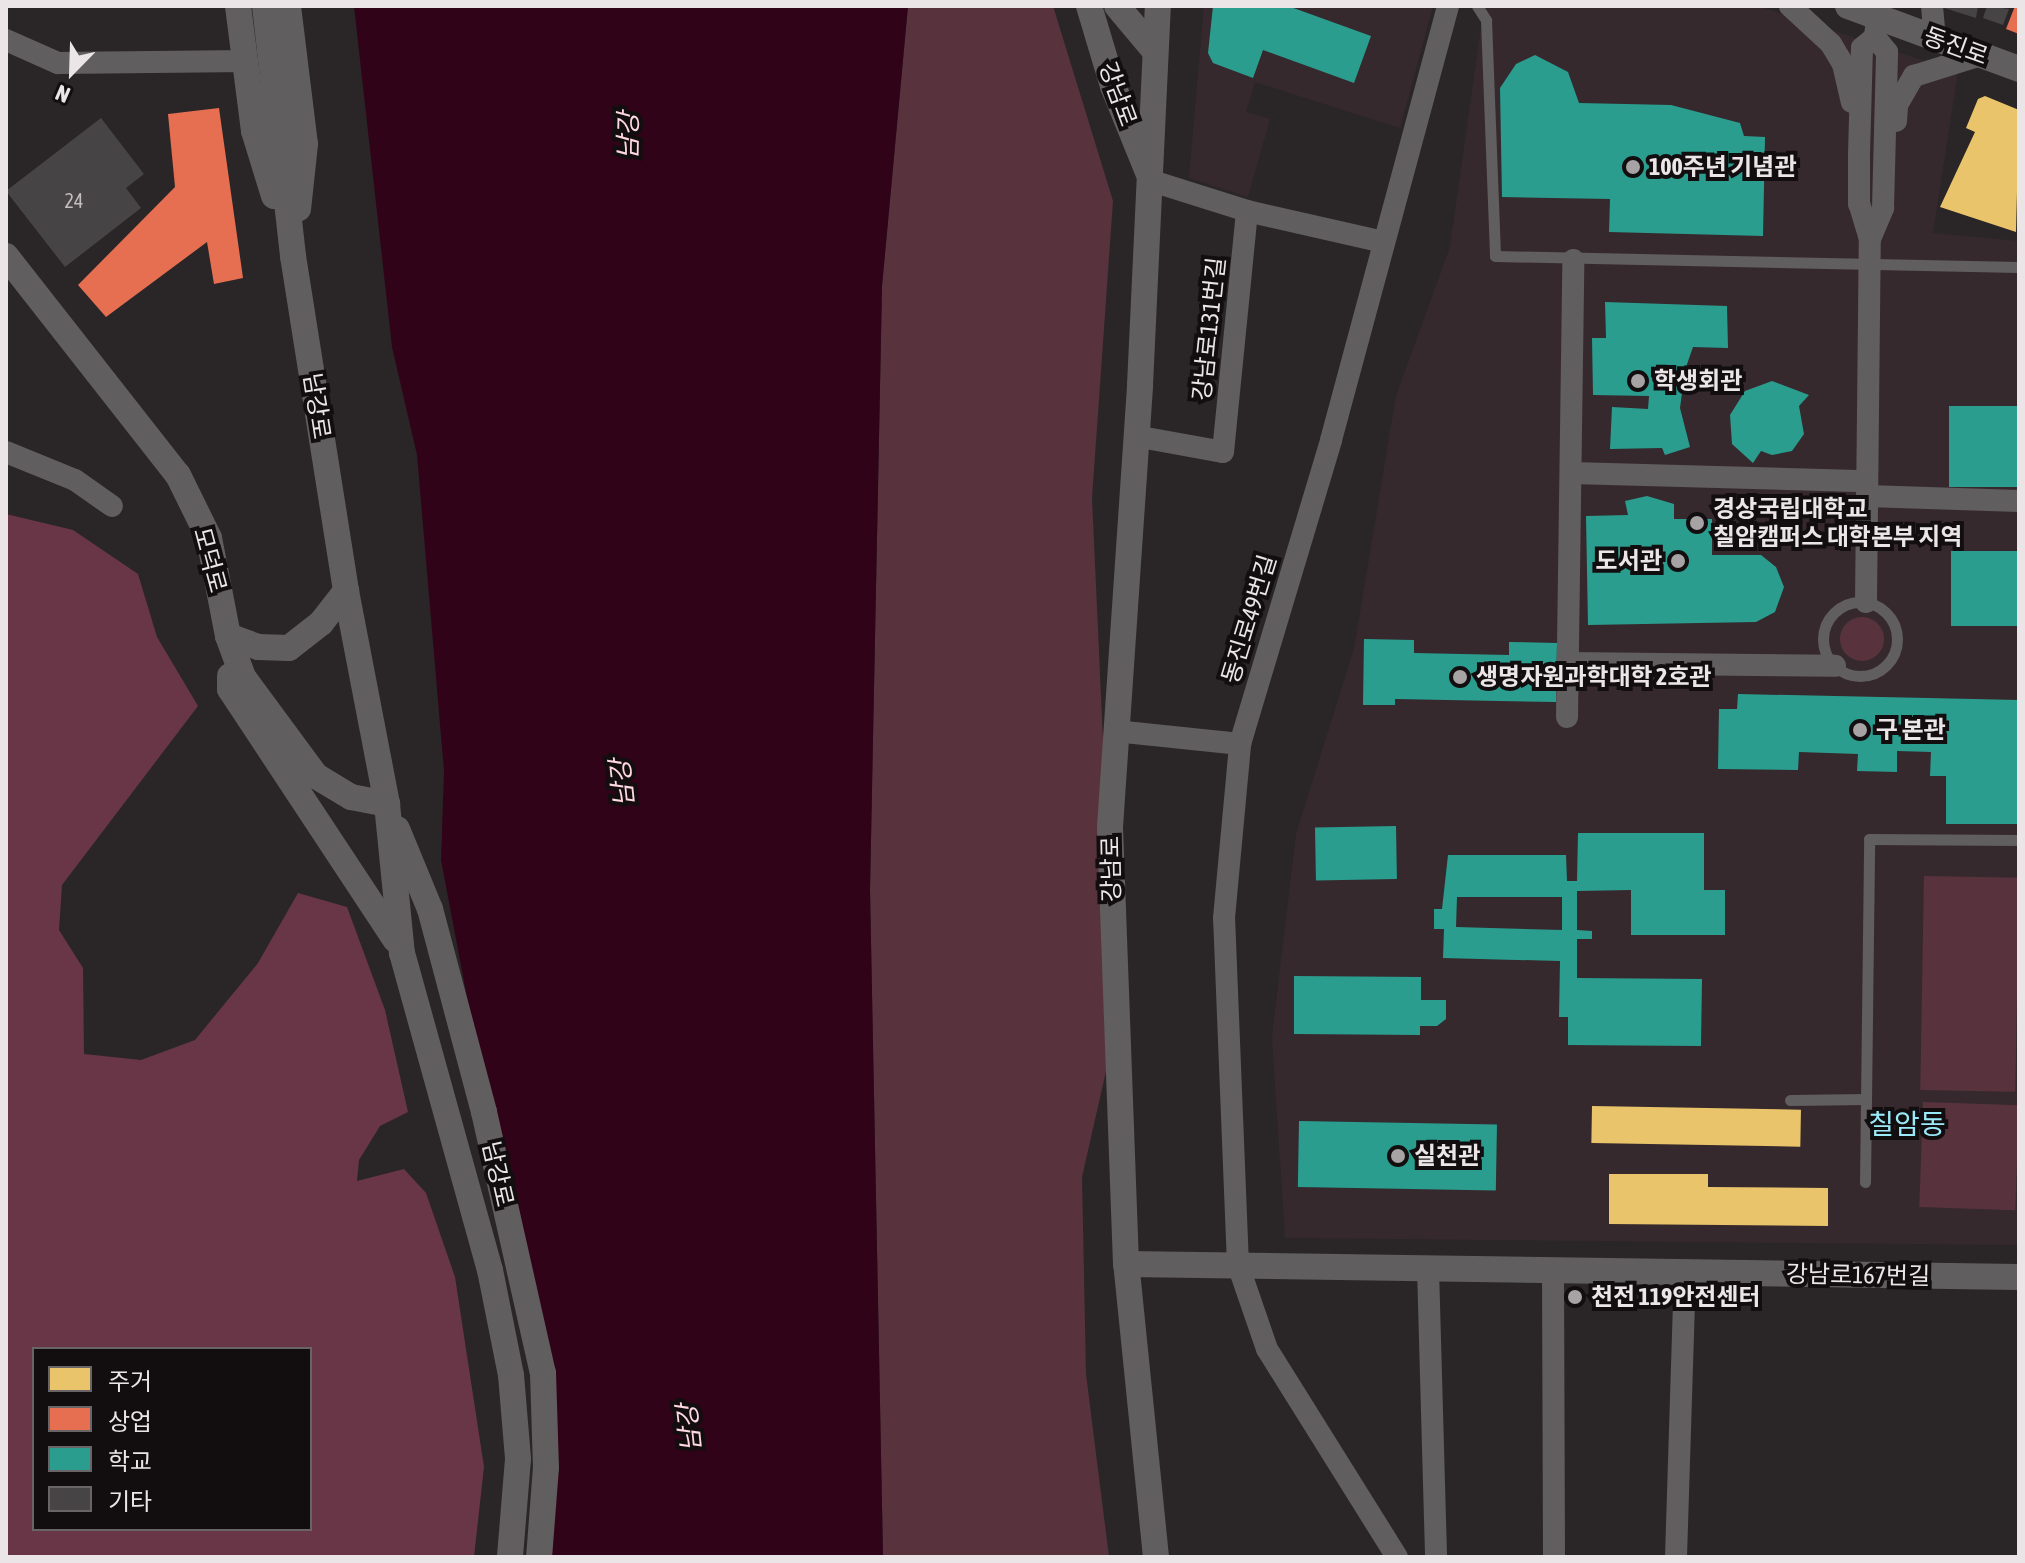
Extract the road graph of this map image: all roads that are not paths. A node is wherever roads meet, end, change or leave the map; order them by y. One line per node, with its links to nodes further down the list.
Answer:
1 (238, 6): 17 (street)
2 (265, 6): 26 (street, 남강로)
3 (288, 6): 26 (street)
4 (1089, 6): 21 (street, 강남로)
5 (1117, 6): 15 (street)
6 (1448, 6): 24 (street, 동진로49번길)
7 (1477, 6): 27 (lane)
8 (1790, 6): 19 (street)
9 (1848, 6): 12 (street, 동진로)
10 (1932, 6): 13 (street)
11 (1152, 11): 15 (street, 강남로)
12 (1876, 27): 13 (street, 동진로); 19 (street); 20 (street)
13 (1935, 38): 16 (street, 동진로)
14 (6, 40): 17 (street)
15 (1154, 50): 21 (street, 강남로)
16 (1981, 55): 18 (street, 동진로); 20 (street)
17 (246, 61): 26 (street)
18 (2019, 69)
19 (1859, 154): 23 (street)
20 (1884, 156): 23 (street)
21 (1152, 181): 22 (street); 30 (street, 강남로)
22 (1247, 211): 24 (street); 30 (street, 강남로131번길)
23 (1870, 239): 28 (street)
24 (1384, 242): 43 (street, 동진로49번길)
25 (6, 256): 38 (street, 모덕로)
26 (293, 256): 36 (street, 남강로)
27 (1573, 260): 28 (lane); 32 (street)
28 (1869, 262): 29 (lane); 33 (street)
29 (2019, 267)
30 (1135, 436): 42 (street, 강남로)
31 (6, 452): 35 (street)
32 (1572, 473): 33 (street); 39 (street)
33 (1867, 488): 34 (street); 37 (street)
34 (2019, 501)
35 (112, 506)
36 (346, 591): 38 (street); 44 (street, 남강로)
37 (1866, 602): 40 (lane); 40 (lane)
38 (228, 636): 44 (street, 모덕로); 46 (street)
39 (1569, 663): 40 (street); 41 (street)
40 (1835, 666)
41 (1567, 717)
42 (1115, 731): 43 (street); 50 (street, 강남로)
43 (1240, 744): 51 (street, 동진로49번길)
44 (387, 804): 46 (street, 남강로); 57 (street, 남강로)
45 (2019, 840): 47 (lane)
46 (402, 953): 56 (street, 남강로)
47 (1866, 1099): 48 (lane); 49 (lane)
48 (1790, 1100)
49 (1865, 1182)
50 (1126, 1264): 51 (street, 강남로167번길); 58 (street, 강남로)
51 (1238, 1265): 52 (street, 강남로167번길); 59 (street, 동진로49번길)
52 (1428, 1268): 53 (street, 강남로167번길); 60 (street)
53 (1553, 1270): 54 (street, 강남로167번길); 61 (street)
54 (1685, 1272): 55 (street, 강남로167번길); 62 (street)
55 (2019, 1277)
56 (510, 1557)
57 (539, 1557)
58 (1156, 1557)
59 (1397, 1557)
60 (1436, 1557)
61 (1554, 1557)
62 (1676, 1557)

